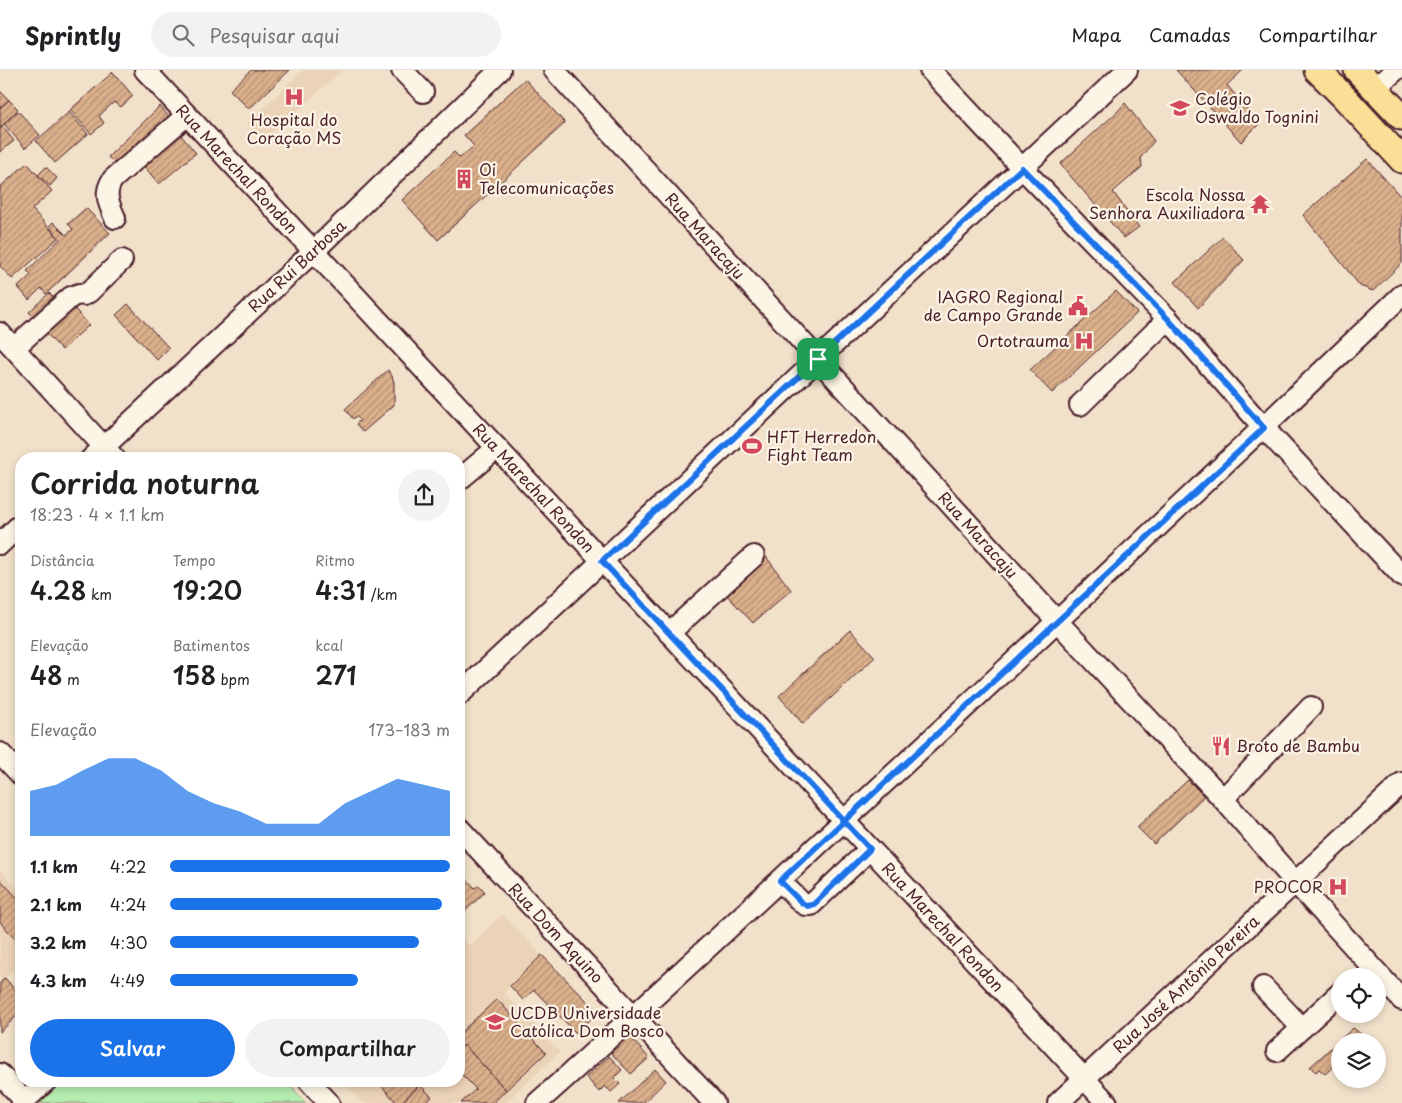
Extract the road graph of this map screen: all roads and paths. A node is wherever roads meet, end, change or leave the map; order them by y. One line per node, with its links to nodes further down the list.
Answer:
1 (145, 70): 13 (street, Rua Marechal Rondon)
2 (402, 70): 11 (street)
3 (500, 70): 18 (street, Rua Rui Barbosa)
4 (554, 70): 24 (street, Rua Maracaju)
5 (930, 70): 16 (street)
6 (1127, 70): 16 (street)
7 (1317, 70): 12 (main road)
8 (1357, 70): 10 (main road)
9 (1396, 70): 10 (street)
10 (1375, 88): 12 (main road); 14 (main road)
11 (423, 92)
12 (1344, 97): 15 (main road)
13 (187, 115): 17 (street); 18 (street, Rua Marechal Rondon)
14 (1402, 117)
15 (1402, 160)
16 (1022, 168): 21 (street); 24 (street)
17 (115, 218)
18 (314, 251): 27 (street, Rua Marechal Rondon); 29 (street, Rua Rui Barbosa)
19 (122, 260): 23 (street)
20 (1402, 295): 26 (street)
21 (1168, 319): 25 (street); 26 (street)
22 (0, 333): 23 (street)
23 (14, 348): 28 (street)
24 (818, 359): 34 (street); 36 (street, Rua Maracaju)
25 (1080, 405)
26 (1264, 428): 35 (street); 36 (street)
27 (497, 448): 30 (street); 34 (street, Rua Marechal Rondon)
28 (101, 452)
29 (107, 452)
30 (465, 475)
31 (15, 530): 32 (street)
32 (0, 544)
33 (754, 556): 37 (street)
34 (602, 561): 37 (street, Rua Marechal Rondon); 38 (street)
35 (1402, 576)
36 (1057, 621): 43 (street, Rua Maracaju); 44 (street)
37 (669, 633): 44 (street, Rua Marechal Rondon)
38 (465, 689)
39 (1311, 707): 43 (street)
40 (0, 752): 41 (street)
41 (15, 768)
42 (1402, 783): 48 (street, Rua José Antônio Pereira)
43 (1224, 799): 48 (street, Rua Maracaju)
44 (844, 821): 46 (street, Rua Marechal Rondon); 47 (street)
45 (465, 834): 54 (street, Rua Dom Aquino)
46 (870, 849): 47 (street); 58 (street, Rua Marechal Rondon)
47 (780, 881): 54 (street)
48 (1295, 882): 49 (street, Rua Maracaju); 58 (street, Rua José Antônio Pereira)
49 (1362, 968)
50 (1263, 987): 55 (street)
51 (1386, 988): 52 (street, Rua Maracaju)
52 (1402, 1000)
53 (1331, 1001): 55 (street)
54 (634, 1017): 63 (street); 64 (street, Rua Dom Aquino)
55 (1302, 1028): 56 (street)
56 (1277, 1051)
57 (0, 1074): 61 (street)
58 (1084, 1078): 65 (street, Rua José Antônio Pereira); 66 (street, Rua Marechal Rondon)
59 (40, 1087): 61 (street)
60 (315, 1087): 62 (street)
61 (24, 1102)
62 (330, 1103)
63 (537, 1103)
64 (714, 1103)
65 (1058, 1103)
66 (1107, 1103)

